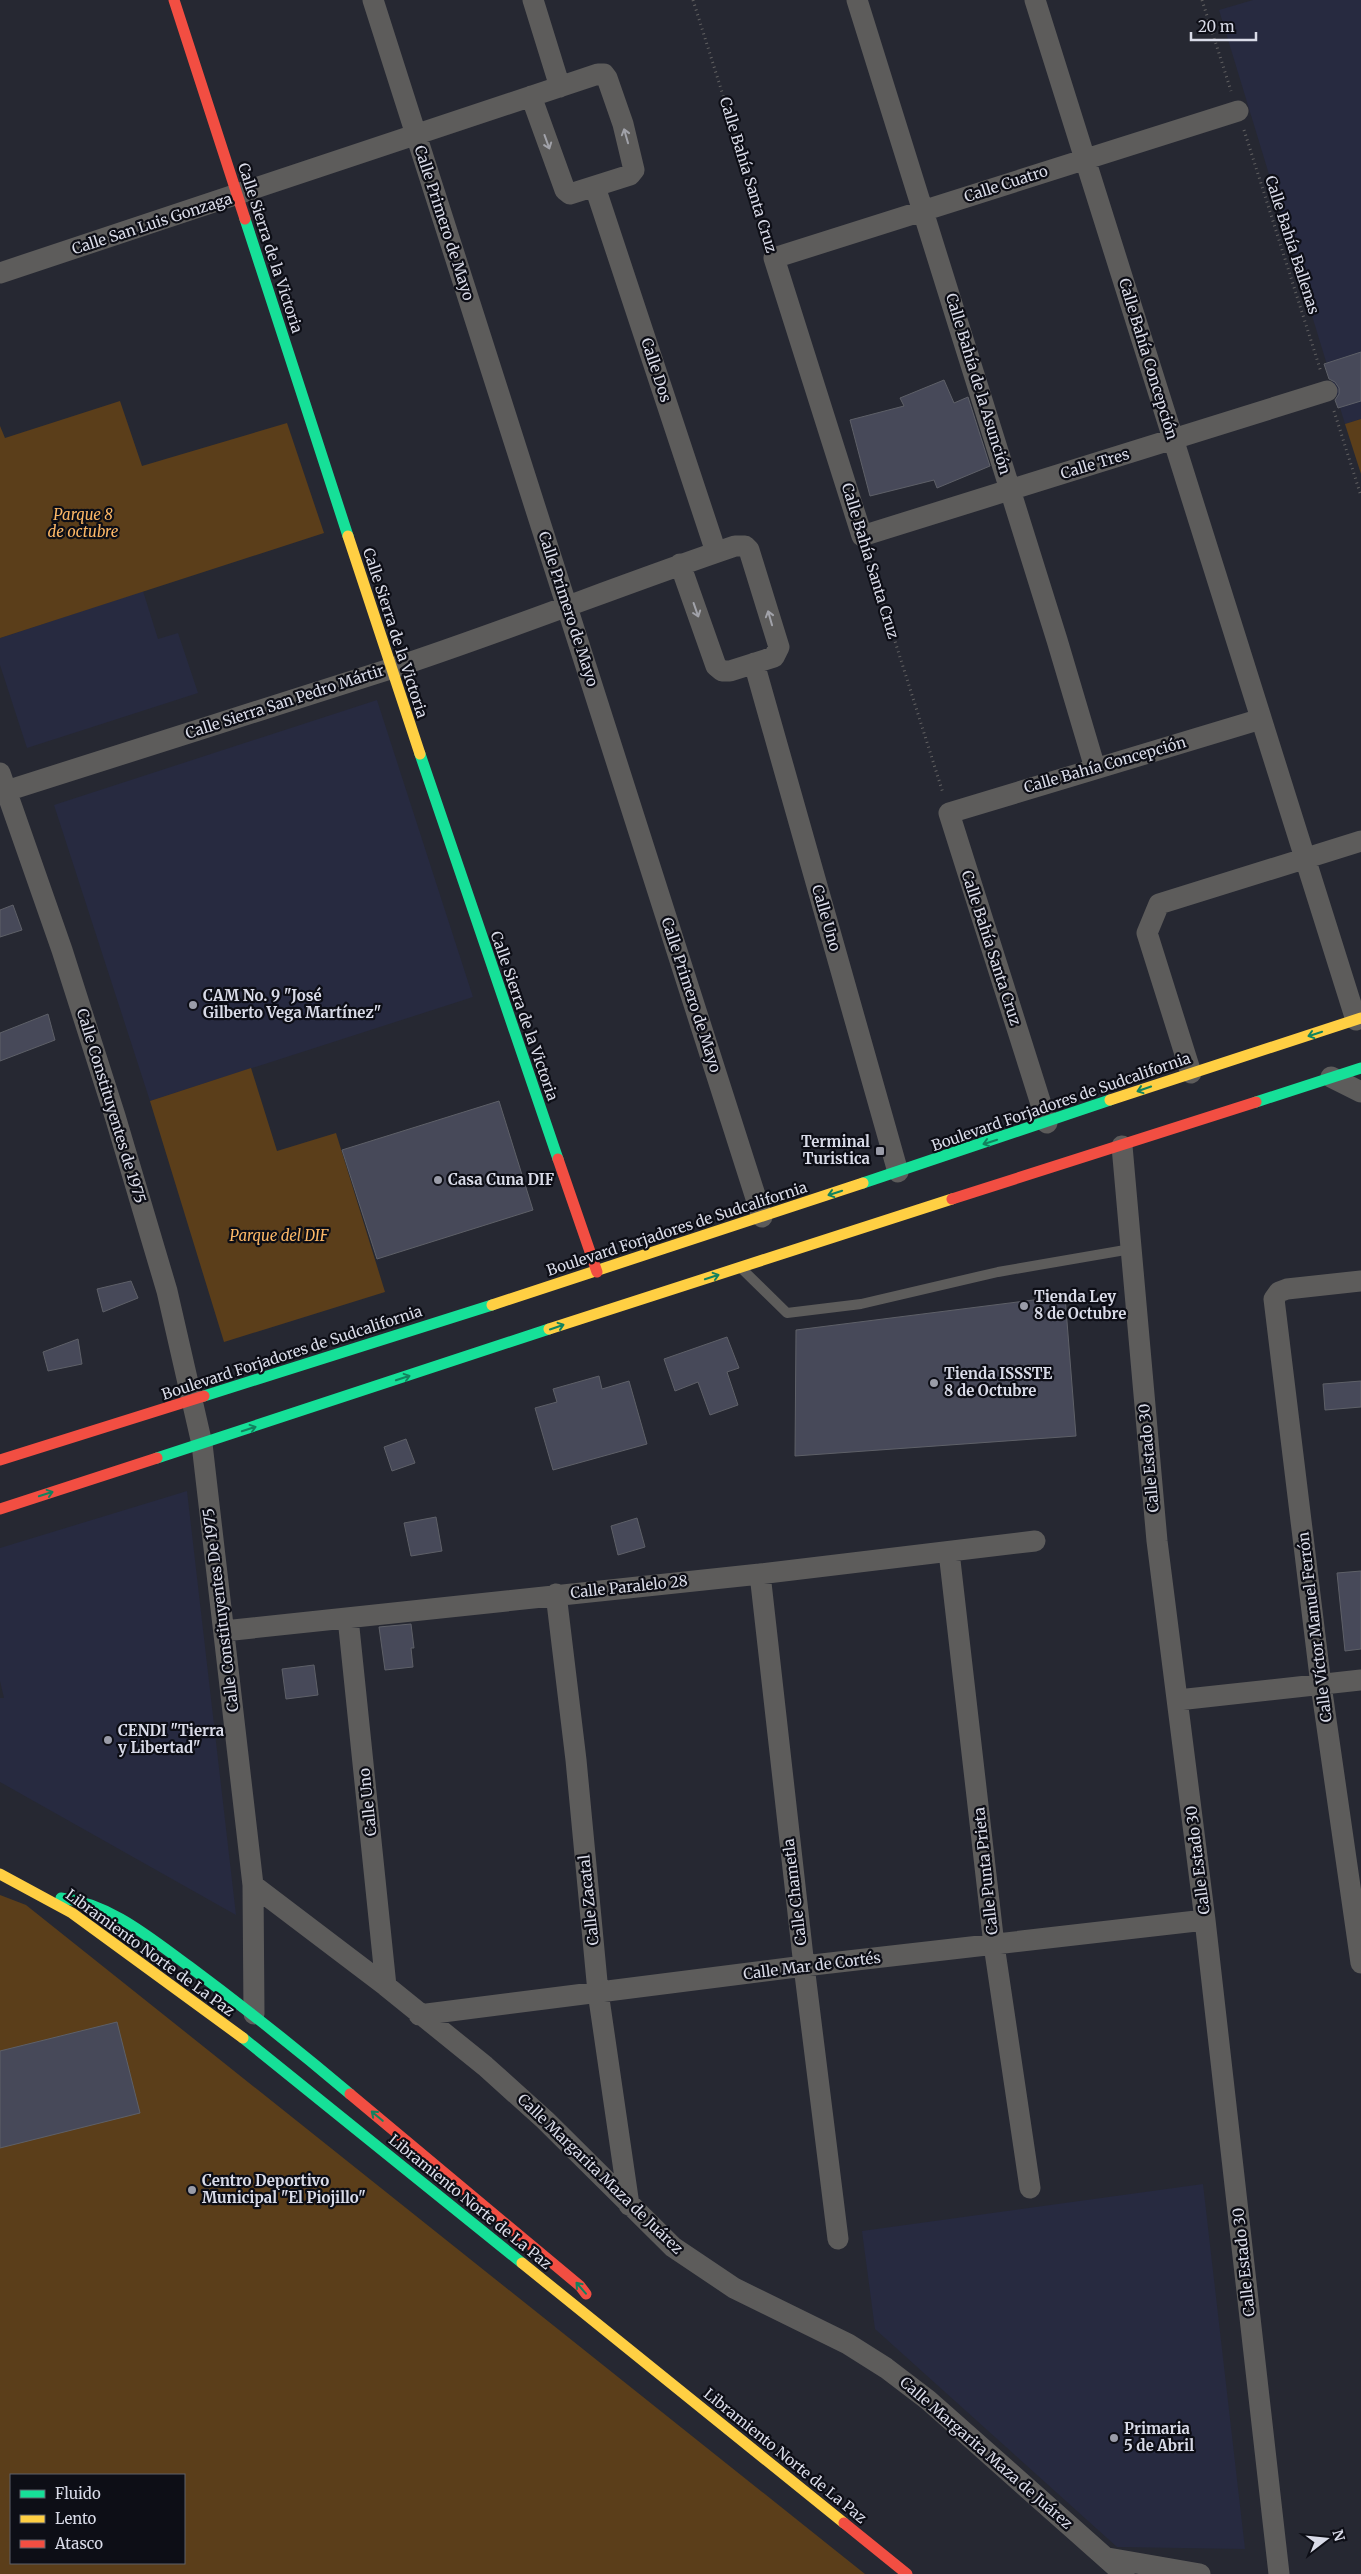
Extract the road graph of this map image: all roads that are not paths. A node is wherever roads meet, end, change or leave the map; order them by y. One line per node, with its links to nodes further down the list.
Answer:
1 (174, 0): 12 (main road, Calle Sierra de la Victoria)
2 (374, 0): 9 (street, Calle Primero de Mayo)
3 (533, 0): 6 (street)
4 (857, 0): 13 (street, Calle Bahía de la Asunción)
5 (1035, 0): 10 (street, Calle Bahía Concepción)
6 (560, 87): 7 (street, Calle San Luis Gonzaga); 11 (street, Calle San Luis Gonzaga, one-way to 6)
7 (530, 96): 9 (street, Calle San Luis Gonzaga); 11 (street, Calle San Luis Gonzaga, one-way to 11)
8 (1238, 111): 10 (street, Calle Cuatro)
9 (416, 134): 12 (street, Calle San Luis Gonzaga); 22 (street, Calle Primero de Mayo)
10 (1085, 159): 13 (street, Calle Cuatro); 17 (street, Calle Bahía Concepción)
11 (595, 187): 20 (street, Calle Dos)
12 (238, 196): 15 (street, Calle San Luis Gonzaga); 24 (main road, Calle Sierra de la Victoria)
13 (924, 210): 14 (street, Calle Cuatro); 18 (street, Calle Bahía de la Asunción)
14 (774, 258): 19 (street, Calle Bahía Santa Cruz)
15 (0, 273)
16 (1327, 391): 17 (street, Calle Tres)
17 (1173, 439): 18 (street, Calle Tres); 25 (street, Calle Bahía Concepción)
18 (1011, 490): 19 (street, Calle Tres); 26 (street, Calle Bahía de la Asunción)
19 (862, 536)
20 (716, 552): 21 (street, Calle Sierra San Pedro Mártir); 23 (street, Calle Sierra San Pedro Mártir, one-way to 20)
21 (680, 564): 22 (street, Calle Sierra San Pedro Mártir); 23 (street, Calle Sierra San Pedro Mártir, one-way to 23)
22 (567, 608): 24 (street, Calle Sierra San Pedro Mártir); 39 (street, Calle Primero de Mayo)
23 (754, 663): 38 (street, Calle Uno)
24 (391, 669): 27 (street, Calle Sierra San Pedro Mártir); 42 (main road, Calle Sierra de la Victoria)
25 (1261, 719): 26 (street, Calle Bahía Concepción); 30 (street, Calle Bahía Concepción)
26 (1096, 768): 28 (street, Calle Bahía Concepción)
27 (2, 786): 44 (street, Calle Constituyentes de 1975)
28 (949, 813): 36 (street, Calle Bahía Santa Cruz)
29 (1361, 841): 30 (street)
30 (1305, 859): 31 (street, Calle Bahía Concepción); 33 (street)
31 (1358, 1019): 33 (main road, Boulevard Forjadores de Sudcalifornia, one-way to 33)
32 (1361, 1068): 34 (main road)
33 (1191, 1073): 36 (main road, Boulevard Forjadores de Sudcalifornia, one-way to 36)
34 (1331, 1077): 35 (street); 37 (main road)
35 (1361, 1092)
36 (1047, 1123): 38 (main road, Boulevard Forjadores de Sudcalifornia, one-way to 38)
37 (1122, 1146): 40 (street, Calle Estado 30); 41 (main road)
38 (898, 1172): 39 (main road, Boulevard Forjadores de Sudcalifornia, one-way to 39)
39 (762, 1217): 42 (main road, Boulevard Forjadores de Sudcalifornia)
40 (1131, 1250): 41 (lane); 56 (street, Calle Estado 30)
41 (741, 1268): 45 (main road, one-way to 41)
42 (597, 1272): 44 (main road, Boulevard Forjadores de Sudcalifornia)
43 (1361, 1281): 55 (street, Calle Víctor Manuel Ferrón)
44 (194, 1400): 45 (street, Calle Constituyentes de 1975); 46 (main road, Boulevard Forjadores de Sudcalifornia)
45 (202, 1444): 47 (main road, one-way to 45); 53 (street, Calle Constituyentes De 1975)
46 (0, 1460)
47 (0, 1509)
48 (1035, 1541): 49 (street, Calle Paralelo 28)
49 (949, 1552): 50 (street, Calle Paralelo 28); 61 (street, Calle Punta Prieta)
50 (760, 1574): 51 (street, Calle Paralelo 28); 63 (street, Calle Chametla)
51 (556, 1594): 52 (street, Calle Paralelo 28); 65 (street, Calle Zacatal)
52 (348, 1618): 53 (street, Calle Paralelo 28); 64 (street, Calle Uno)
53 (224, 1631): 58 (street, Calle Constituyentes De 1975)
54 (1361, 1680): 55 (street)
55 (1321, 1685): 56 (street); 62 (street, Calle Víctor Manuel Ferrón)
56 (1178, 1700): 60 (street, Calle Estado 30)
57 (0, 1874): 59 (main road, Libramiento Norte de La Paz)
58 (253, 1885): 64 (street, Calle Margarita Maza de Juárez); 66 (street, Calle Constituyentes De 1975)
59 (38, 1894): 66 (main road); 71 (main road, Libramiento Norte de La Paz)
60 (1205, 1920): 61 (street, Calle Mar de Cortés); 76 (street, Calle Estado 30)
61 (994, 1945): 63 (street, Calle Mar de Cortés); 68 (street, Calle Punta Prieta)
62 (1361, 1963)
63 (804, 1966): 65 (street, Calle Mar de Cortés); 70 (street, Calle Chametla)
64 (386, 1986): 67 (street, Calle Margarita Maza de Juárez)
65 (598, 1992): 67 (street, Calle Mar de Cortés); 69 (street, Calle Zacatal)
66 (254, 2014): 71 (main road, one-way to 66)
67 (419, 2015): 69 (street, Calle Margarita Maza de Juárez)
68 (1030, 2188)
69 (629, 2205): 72 (street, Calle Margarita Maza de Juárez)
70 (838, 2239)
71 (605, 2330): 73 (main road, Libramiento Norte de La Paz)
72 (1108, 2558): 74 (street, Calle Margarita Maza de Juárez); 75 (street)
73 (906, 2574)
74 (1124, 2574)
75 (1200, 2574)
76 (1280, 2574)

